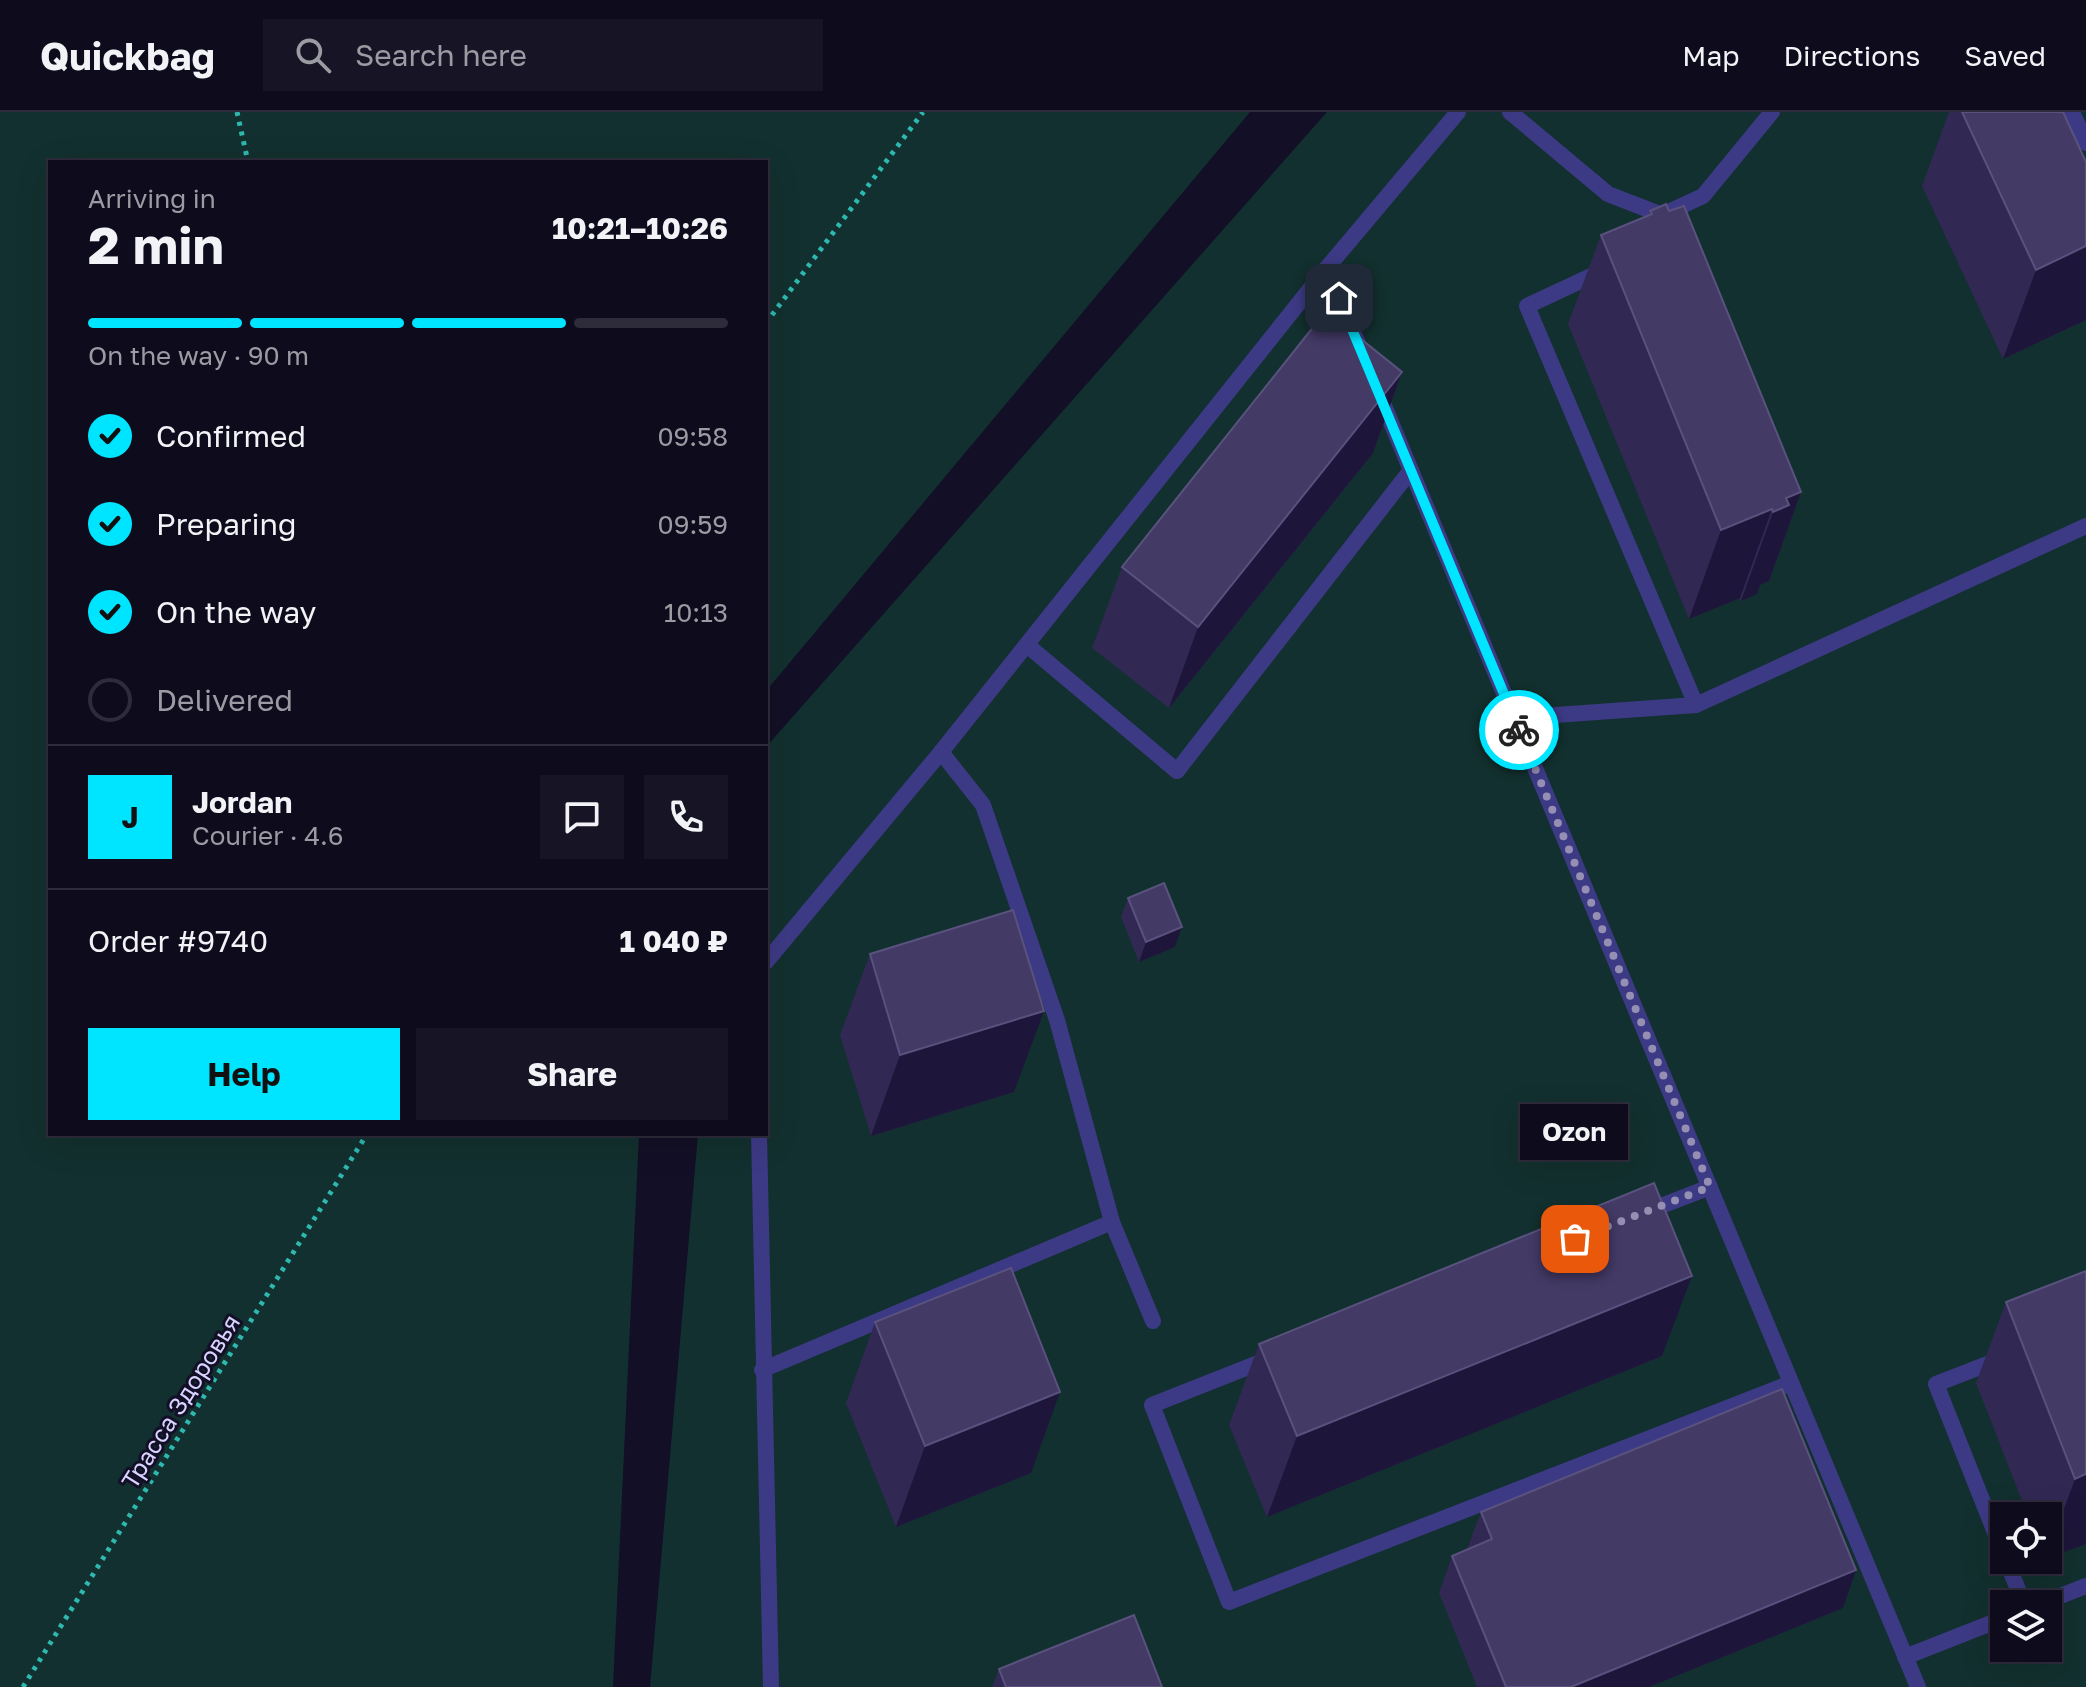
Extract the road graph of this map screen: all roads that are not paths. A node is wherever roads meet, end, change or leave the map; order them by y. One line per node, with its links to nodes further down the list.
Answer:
1 (1458, 112): 7 (lane)
2 (1510, 112): 3 (lane)
3 (1772, 112)
4 (2072, 112): 5 (lane)
5 (2086, 143)
6 (1619, 263): 11 (lane)
7 (1326, 269): 8 (lane); 10 (lane)
8 (1411, 470): 10 (lane); 12 (lane)
9 (2086, 526): 11 (lane)
10 (1027, 645): 13 (lane)
11 (1696, 705): 12 (lane)
12 (1514, 718): 16 (lane)
13 (941, 752): 14 (lane); 18 (lane)
14 (768, 960)
15 (759, 1136): 22 (lane)
16 (1710, 1187): 17 (lane); 23 (lane)
17 (1631, 1218)
18 (1112, 1222): 19 (lane); 22 (lane)
19 (1153, 1321)
20 (2018, 1352): 24 (lane)
21 (1283, 1354): 23 (lane)
22 (762, 1370): 29 (lane)
23 (1791, 1383): 28 (lane)
24 (1990, 1520)
25 (2086, 1586): 26 (lane)
26 (2062, 1595)
27 (1990, 1624): 28 (lane)
28 (1905, 1657): 30 (lane)
29 (771, 1687)
30 (1918, 1687)

